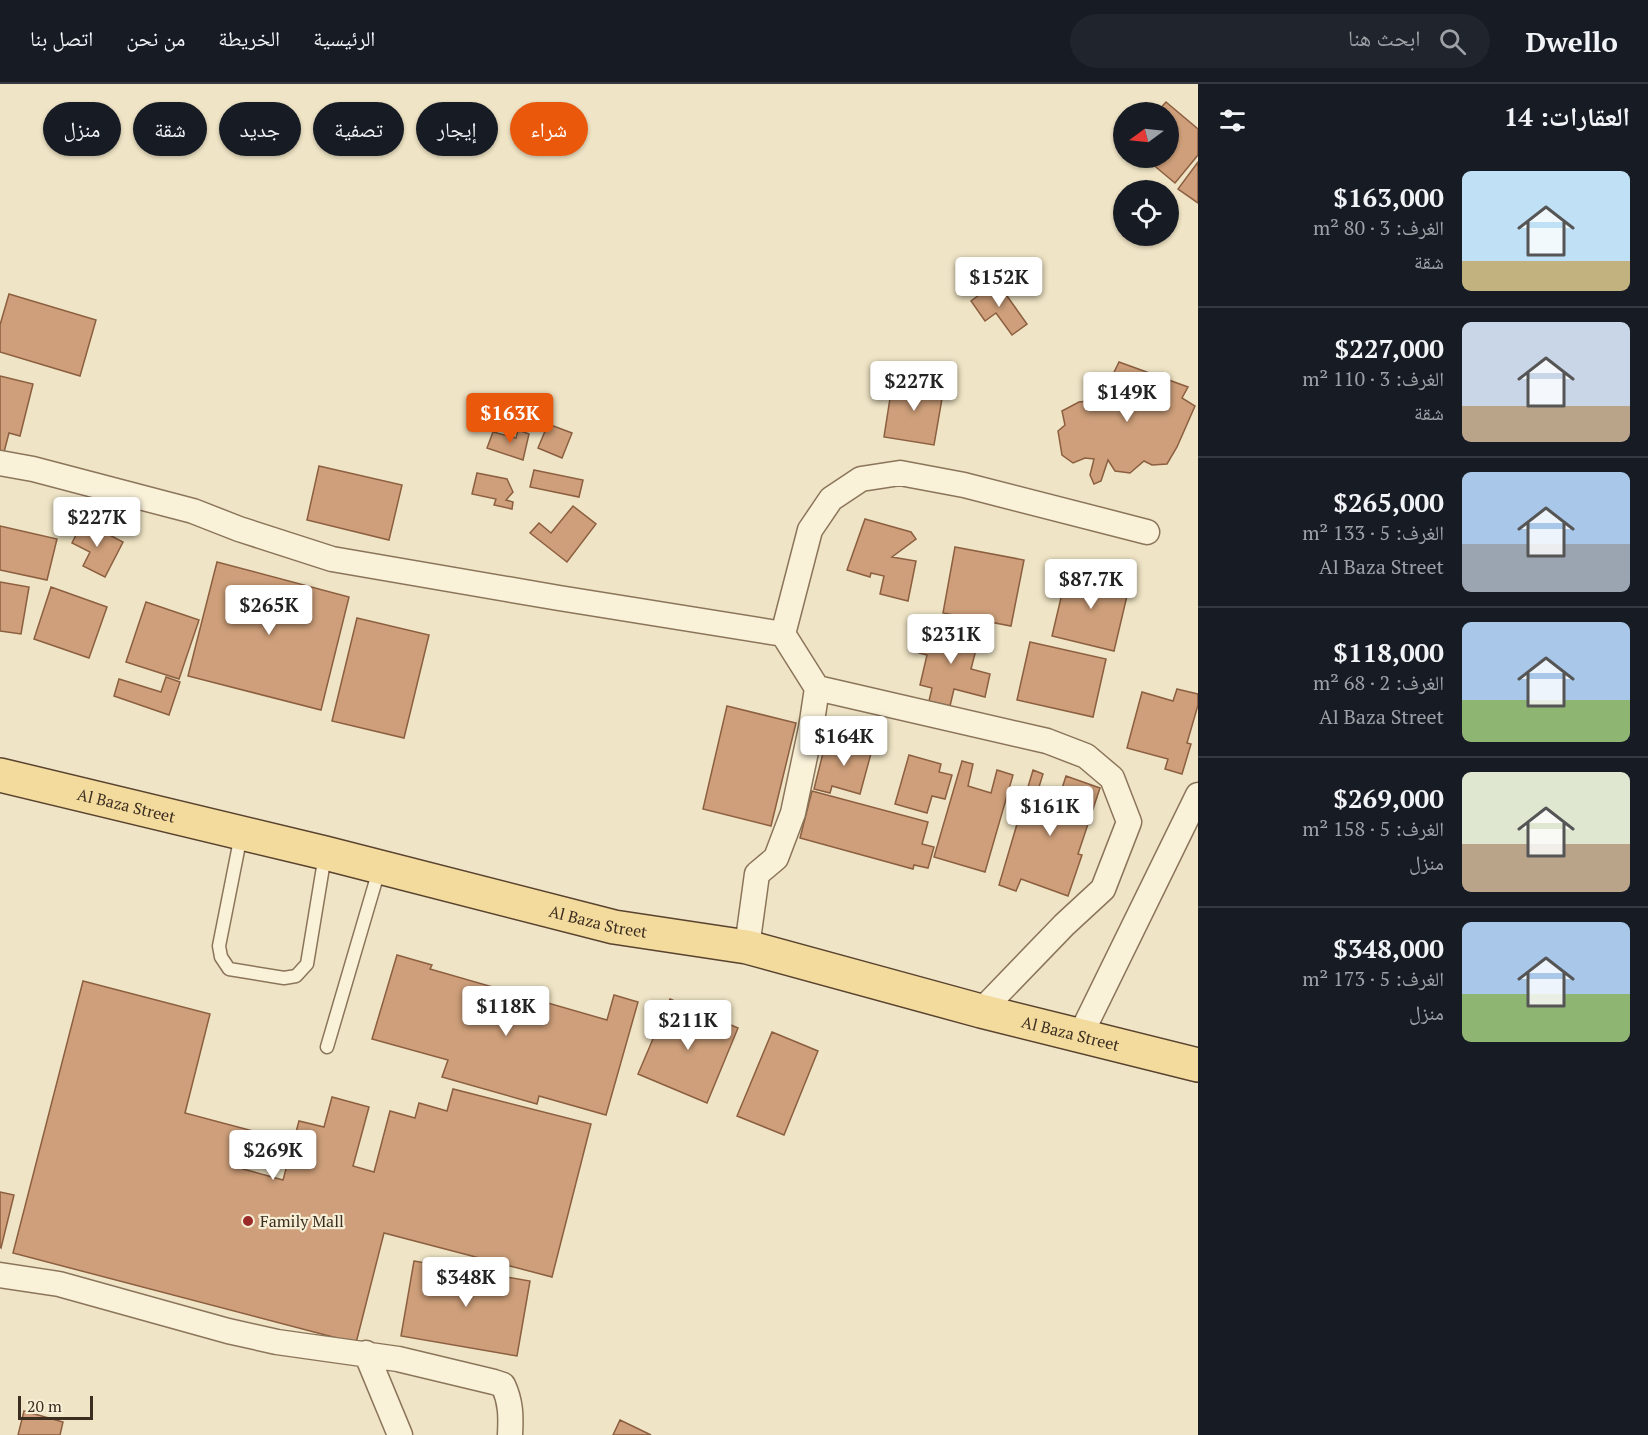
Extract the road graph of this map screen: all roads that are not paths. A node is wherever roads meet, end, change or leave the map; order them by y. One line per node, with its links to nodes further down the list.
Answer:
1 (0, 463): 3 (street)
2 (1147, 532): 3 (street)
3 (783, 634): 4 (street)
4 (817, 688): 10 (street); 11 (street)
5 (0, 775): 7 (main road, Al Baza Street)
6 (1198, 795): 12 (street)
7 (241, 833): 8 (main road, Al Baza Street); 8 (lane)
8 (325, 854): 9 (main road, Al Baza Street)
9 (379, 868): 10 (main road, Al Baza Street); 13 (lane)
10 (747, 947): 11 (main road, Al Baza Street)
11 (981, 1011): 12 (main road, Al Baza Street)
12 (1080, 1036): 14 (main road, Al Baza Street)
13 (327, 1047)
14 (1198, 1065)
15 (0, 1275): 16 (street)
16 (366, 1353): 17 (street); 18 (street)
17 (400, 1435)
18 (510, 1435)

